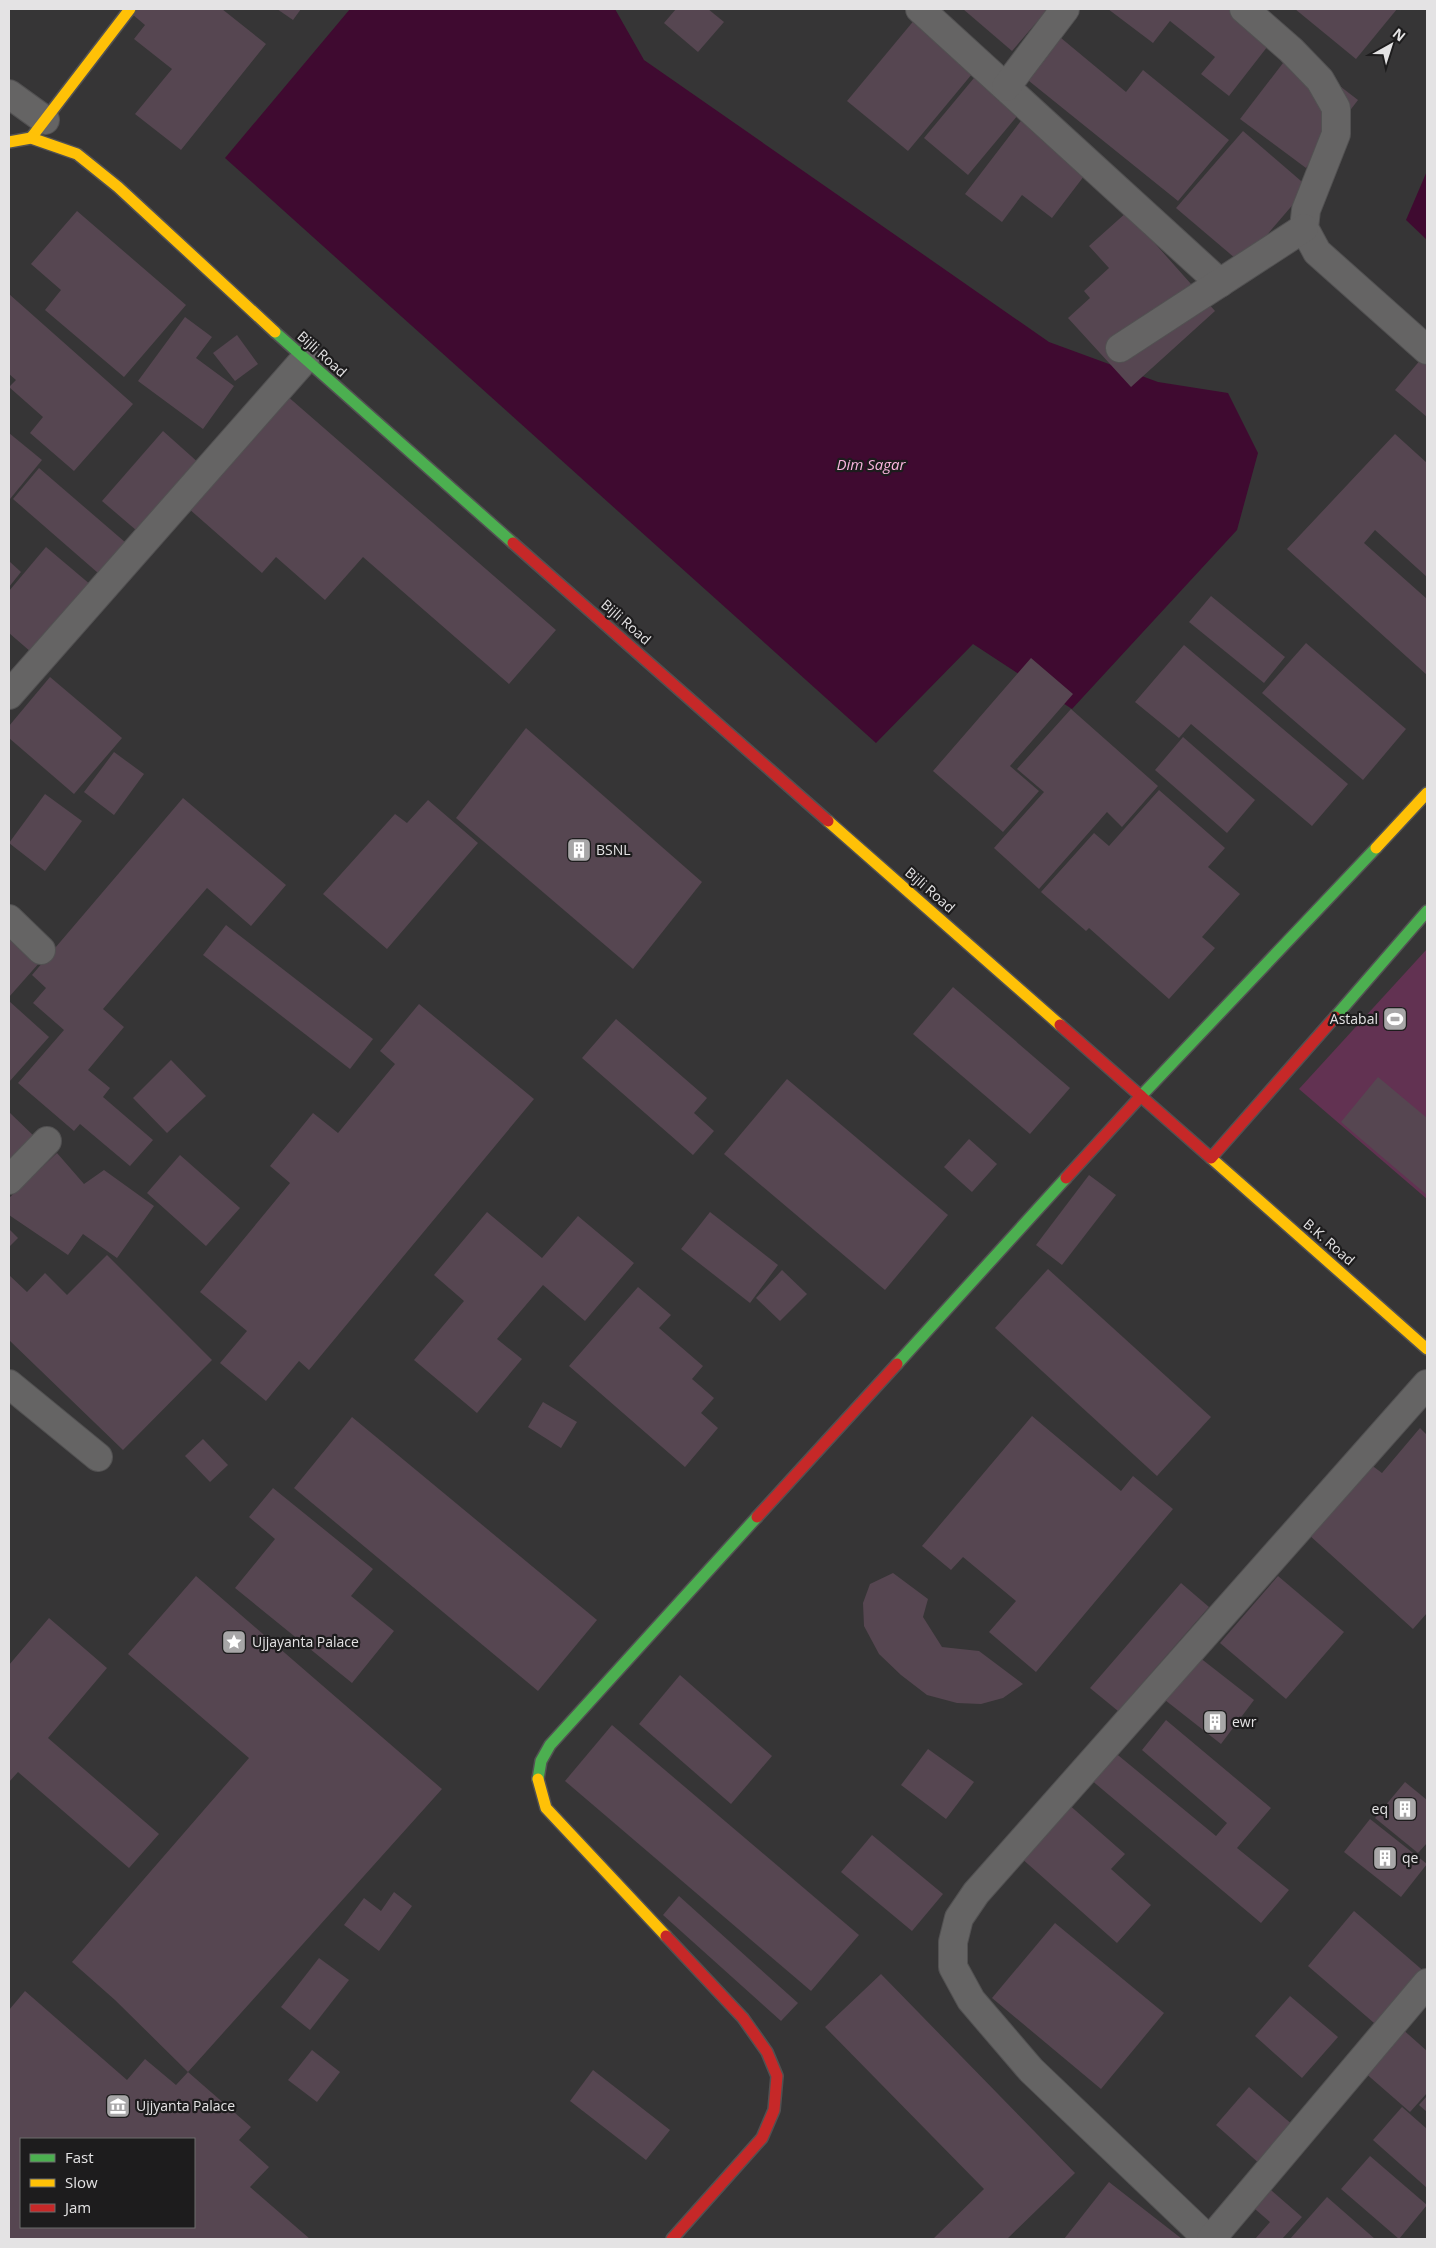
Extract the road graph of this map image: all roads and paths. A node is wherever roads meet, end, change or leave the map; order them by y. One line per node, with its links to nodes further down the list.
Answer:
1 (130, 9): 7 (main road)
2 (920, 9): 5 (street)
3 (1065, 9): 5 (street)
4 (1244, 9): 9 (street)
5 (1006, 87): 10 (street)
6 (9, 94): 7 (street)
7 (38, 129): 8 (main road, Bijli Road); 13 (main road, Bijli Road)
8 (9, 142)
9 (1304, 228): 10 (street); 12 (street)
10 (1220, 283): 11 (street)
11 (1120, 348)
12 (1427, 350)
13 (305, 359): 14 (street); 19 (main road, Bijli Road)
14 (9, 695)
15 (1427, 793): 19 (main road)
16 (1427, 911): 21 (main road)
17 (9, 919): 18 (street)
18 (41, 950)
19 (1141, 1096): 21 (main road, Bijli Road); 28 (main road)
20 (47, 1141): 22 (street)
21 (1211, 1158): 23 (main road, B.K. Road)
22 (9, 1180)
23 (1427, 1349)
24 (9, 1384): 26 (street)
25 (1427, 1384): 29 (street)
26 (98, 1457)
27 (1427, 1983): 29 (street)
28 (672, 2239)
29 (1210, 2239)

